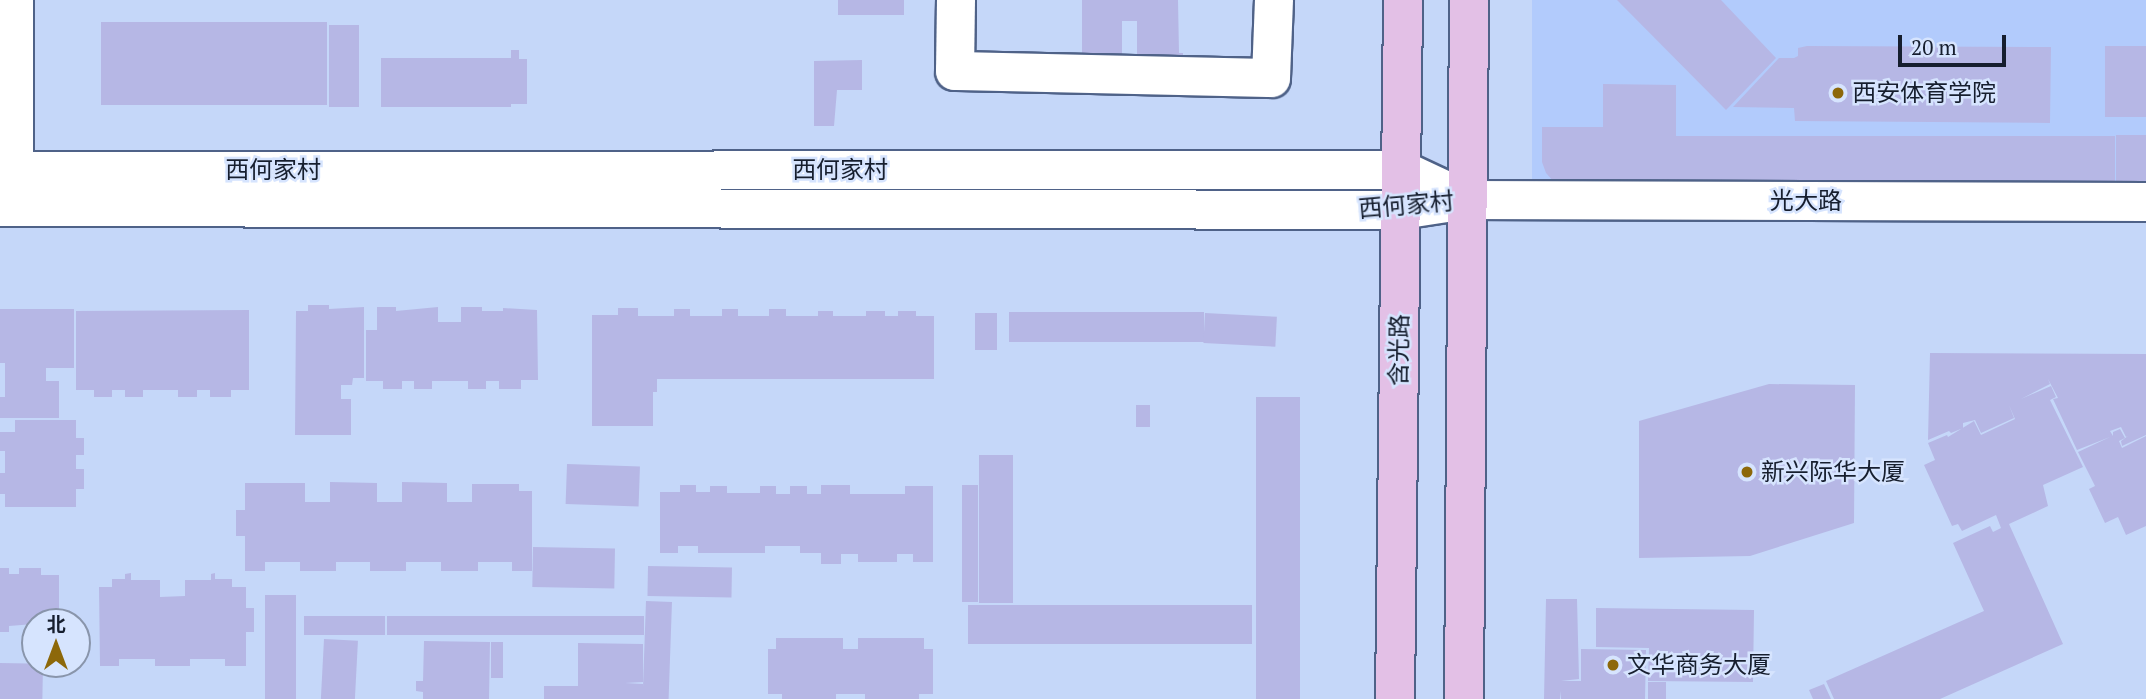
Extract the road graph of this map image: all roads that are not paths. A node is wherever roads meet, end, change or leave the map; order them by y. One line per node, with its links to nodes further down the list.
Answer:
1 (14, 0): 7 (street)
2 (956, 0): 3 (street)
3 (1274, 0)
4 (1403, 0): 6 (main road, 含光路)
5 (1469, 0): 8 (main road)
6 (1402, 170): 7 (street, 西何家村); 8 (street, 西何家村); 10 (main road, 含光路)
7 (7, 189): 10 (street, 西何家村)
8 (1466, 200): 9 (street, 光大路); 10 (street, 西何家村); 12 (main road)
9 (2146, 202)
10 (1401, 211): 11 (main road, 含光路)
11 (1395, 699)
12 (1464, 699)

